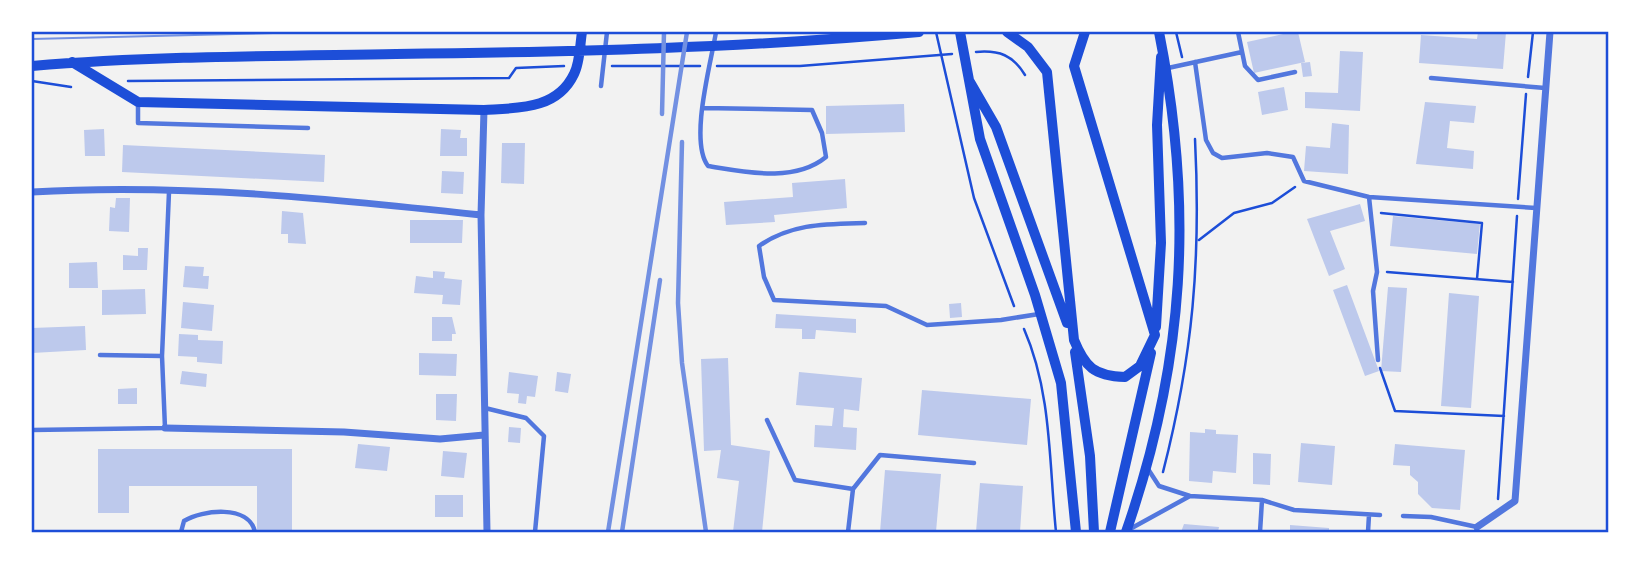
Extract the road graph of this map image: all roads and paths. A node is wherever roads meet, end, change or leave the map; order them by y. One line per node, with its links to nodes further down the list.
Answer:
1 (582, 32): 35 (main road)
2 (607, 32): 29 (lane)
3 (716, 32): 34 (lane)
4 (919, 32): 16 (main road)
5 (936, 32): 50 (path)
6 (960, 32): 25 (main road)
7 (1007, 32): 54 (main road)
8 (1085, 32): 53 (main road)
9 (1159, 32): 14 (main road)
10 (1176, 32): 18 (path)
11 (1238, 32): 15 (lane)
12 (1533, 32): 30 (path)
13 (1550, 32): 32 (street)
14 (1162, 47): 22 (main road); 53 (main road)
15 (1242, 52): 17 (lane); 23 (lane)
16 (72, 62): 19 (main road); 33 (main road)
17 (1195, 62): 18 (lane); 37 (lane)
18 (1186, 64): 22 (lane)
19 (32, 66)
20 (572, 66): 28 (path)
21 (612, 66): 24 (path)
22 (1167, 69): 65 (main road)
23 (1296, 72)
24 (1025, 75)
25 (967, 77): 51 (main road); 54 (main road)
26 (1431, 78): 30 (lane)
27 (32, 81): 31 (path)
28 (127, 81)
29 (601, 86)
30 (1527, 86): 32 (lane); 41 (path)
31 (71, 88)
32 (1545, 88): 42 (street)
33 (138, 102): 35 (main road); 36 (lane)
34 (704, 108): 34 (lane)
35 (484, 110): 44 (street)
36 (308, 128)
37 (1304, 181): 40 (lane); 46 (path)
38 (32, 192): 39 (street)
39 (169, 192): 44 (street); 56 (lane)
40 (1369, 197): 41 (lane); 43 (lane)
41 (1518, 207): 42 (lane); 49 (path)
42 (1536, 208): 69 (street)
43 (1370, 212): 47 (lane); 48 (path)
44 (481, 215): 58 (street)
45 (865, 223): 51 (lane)
46 (1198, 240)
47 (1377, 272): 48 (path); 57 (lane)
48 (1477, 279): 49 (path)
49 (1513, 282): 59 (path)
50 (1014, 306)
51 (1040, 314): 81 (main road)
52 (1024, 329): 80 (path)
53 (1155, 335): 54 (main road); 83 (main road)
54 (1074, 340): 82 (main road)
55 (100, 355): 56 (lane)
56 (162, 356): 61 (lane)
57 (1378, 360): 59 (path)
58 (484, 408): 63 (street); 78 (lane)
59 (1504, 416): 69 (path)
60 (768, 420): 66 (lane)
61 (165, 428): 62 (lane); 63 (street)
62 (32, 430)
63 (484, 435): 77 (street)
64 (974, 463): 66 (lane)
65 (1146, 465): 67 (lane); 74 (main road)
66 (853, 489): 79 (lane)
67 (1191, 496): 68 (lane); 74 (lane)
68 (1262, 500): 70 (lane); 84 (lane)
69 (1497, 513): 73 (street)
70 (1369, 515): 71 (lane); 85 (lane)
71 (1380, 515)
72 (1403, 516): 73 (lane)
73 (1476, 530)
74 (1127, 531)
75 (181, 533): 76 (lane)
76 (255, 533)
77 (487, 533)
78 (535, 533)
79 (848, 533)
80 (1056, 533)
81 (1076, 533)
82 (1094, 533)
83 (1110, 533)
84 (1260, 533)
85 (1368, 533)

